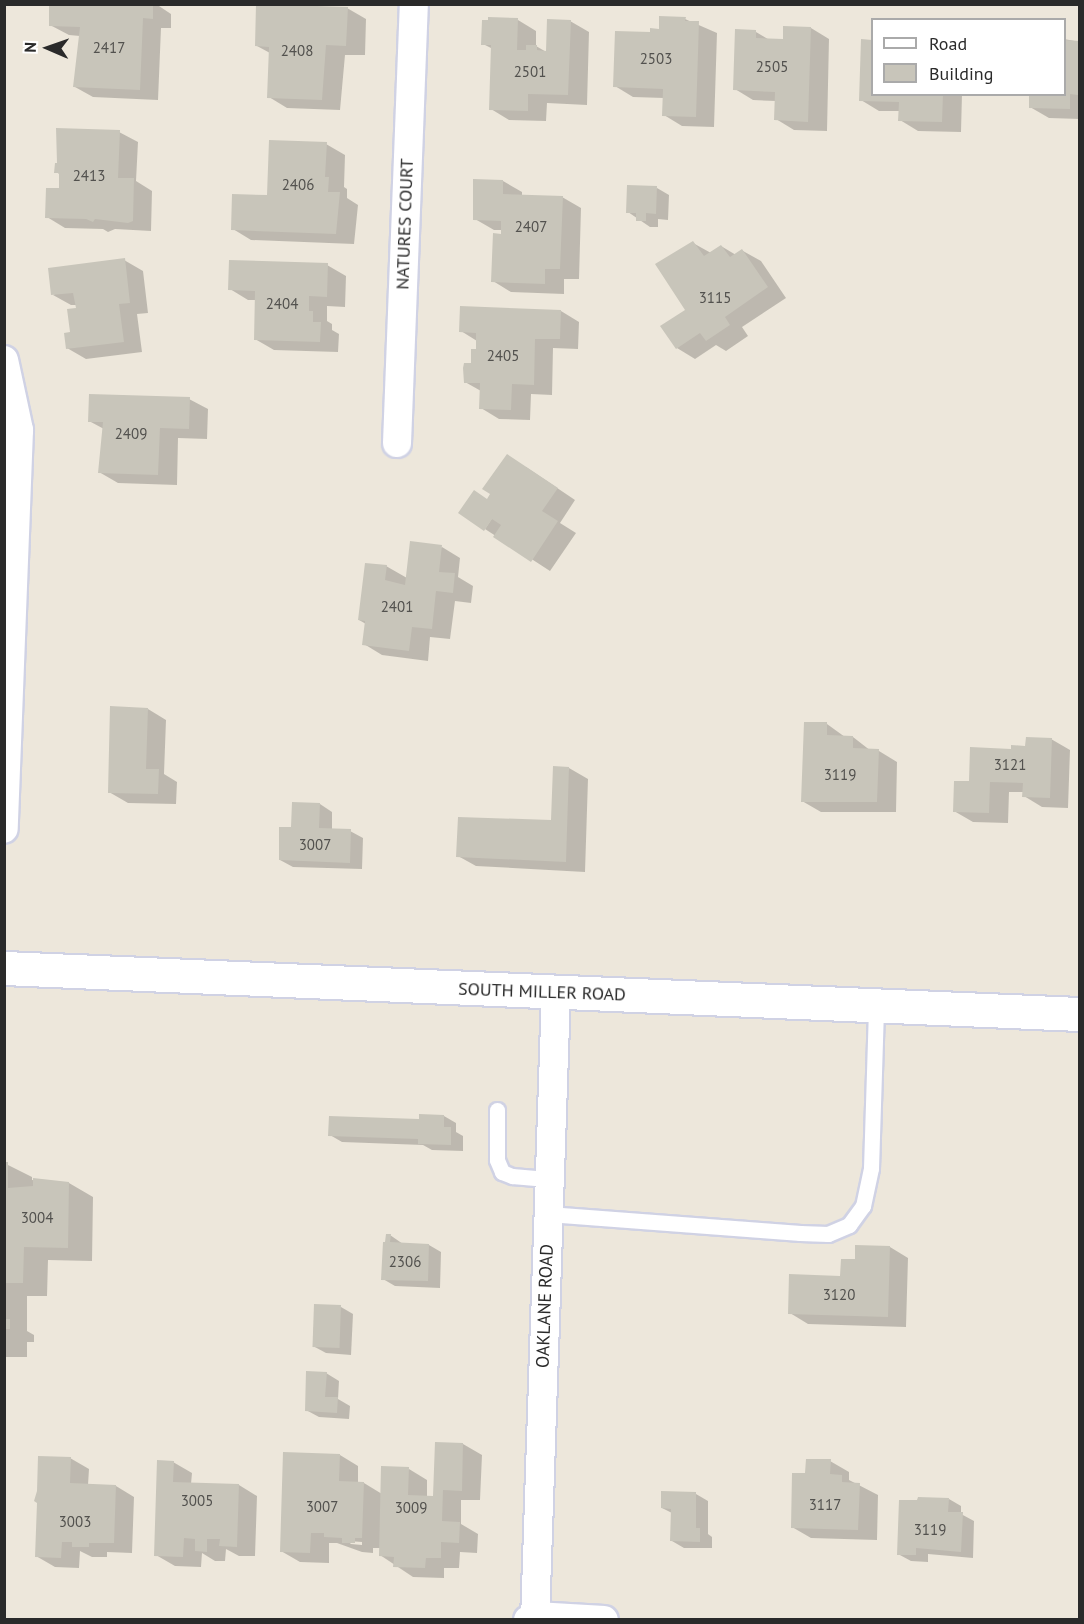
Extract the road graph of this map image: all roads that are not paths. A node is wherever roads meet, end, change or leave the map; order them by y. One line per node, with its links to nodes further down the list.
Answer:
1 (414, 4): 3 (street, NATURES COURT)
2 (4, 360): 4 (street)
3 (397, 443)
4 (4, 829)
5 (4, 968): 6 (street, SOUTH MILLER ROAD)
6 (556, 993): 7 (street, SOUTH MILLER ROAD); 10 (street, OAKLANE ROAD)
7 (876, 1006): 8 (street, SOUTH MILLER ROAD); 11 (lane)
8 (1080, 1014)
9 (497, 1110): 10 (lane)
10 (549, 1179): 11 (street, OAKLANE ROAD)
11 (548, 1214): 12 (street, OAKLANE ROAD)
12 (533, 1618): 13 (street)
13 (604, 1620)

